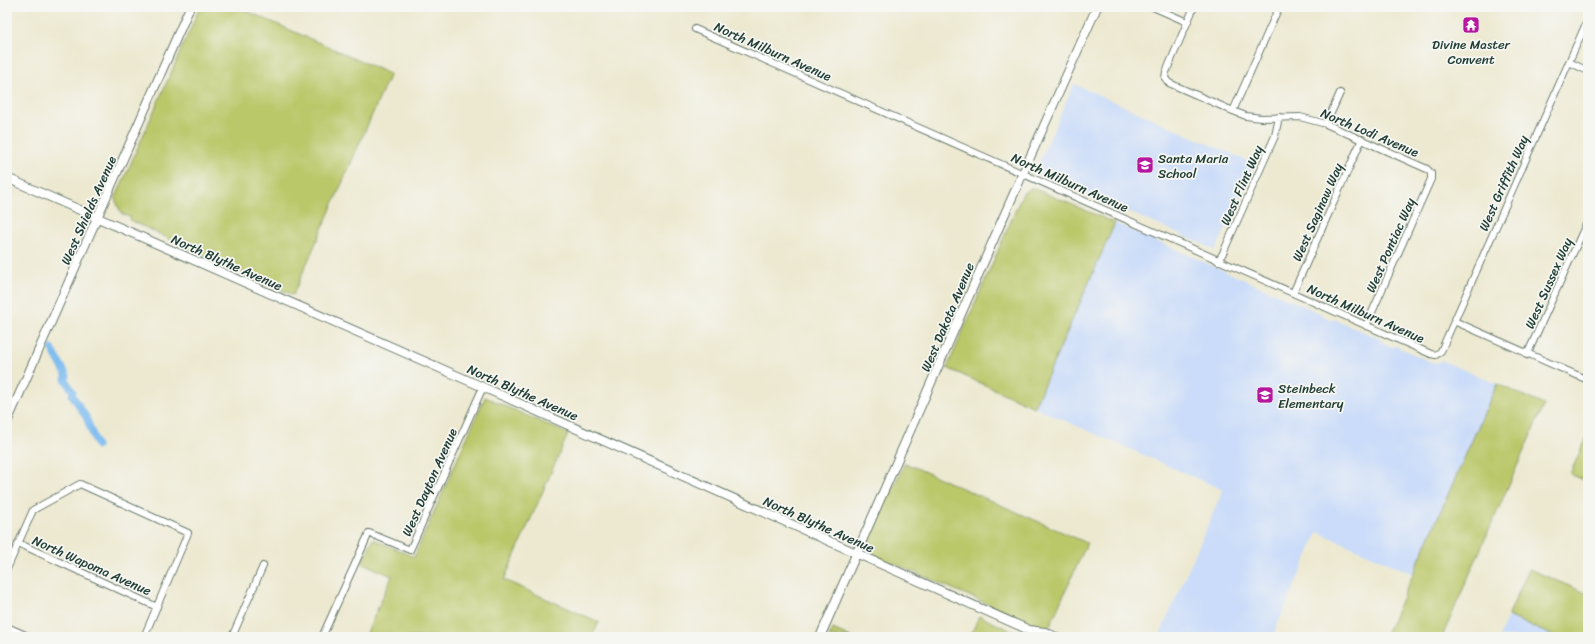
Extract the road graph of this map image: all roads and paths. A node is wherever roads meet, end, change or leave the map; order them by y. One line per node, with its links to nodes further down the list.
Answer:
1 (190, 7): 19 (street, West Shields Avenue)
2 (1097, 7): 16 (street, West Dakota Avenue)
3 (1153, 7): 7 (street)
4 (1194, 7): 7 (street)
5 (1279, 7): 12 (street)
6 (1588, 19): 9 (street, West Griffith Way)
7 (1187, 22): 12 (street, North Lodi Avenue)
8 (695, 29): 16 (street, North Milburn Avenue)
9 (1569, 62): 10 (street); 23 (street, West Griffith Way)
10 (1588, 71)
11 (1340, 93): 14 (street)
12 (1233, 111): 13 (street, North Lodi Avenue)
13 (1279, 117): 14 (street, North Lodi Avenue); 21 (street, West Flint Way)
14 (1326, 124): 15 (street, North Lodi Avenue)
15 (1362, 139): 17 (street, North Lodi Avenue); 22 (street, West Saginaw Way)
16 (1024, 173): 21 (street, North Milburn Avenue); 31 (street, West Dakota Avenue)
17 (1431, 173): 24 (street, West Pontiac Way)
18 (7, 178): 19 (street, North Blythe Avenue)
19 (97, 218): 28 (street, North Blythe Avenue); 29 (street, West Shields Avenue)
20 (1588, 220): 26 (street, West Sussex Way)
21 (1218, 261): 22 (street, North Milburn Avenue)
22 (1293, 293): 24 (street, North Milburn Avenue)
23 (1454, 321): 25 (street, West Griffith Way); 26 (street)
24 (1366, 326): 25 (street, North Milburn Avenue)
25 (1436, 355)
26 (1527, 355): 27 (street)
27 (1588, 380)
28 (483, 387): 31 (street, North Blythe Avenue); 40 (street, West Dayton Avenue)
29 (7, 422)
30 (18, 543): 33 (street); 34 (street, North Wapoma Avenue); 34 (street)
31 (857, 554): 36 (street, North Blythe Avenue); 41 (street, West Dakota Avenue)
32 (263, 566): 39 (street)
33 (7, 569)
34 (157, 606): 38 (street)
35 (7, 627): 37 (street)
36 (1029, 630): 42 (street, North Blythe Avenue); 43 (street, North Blythe Avenue)
37 (30, 637)
38 (144, 637)
39 (232, 637)
40 (322, 637)
41 (820, 637)
42 (1037, 637)
43 (1056, 637)

